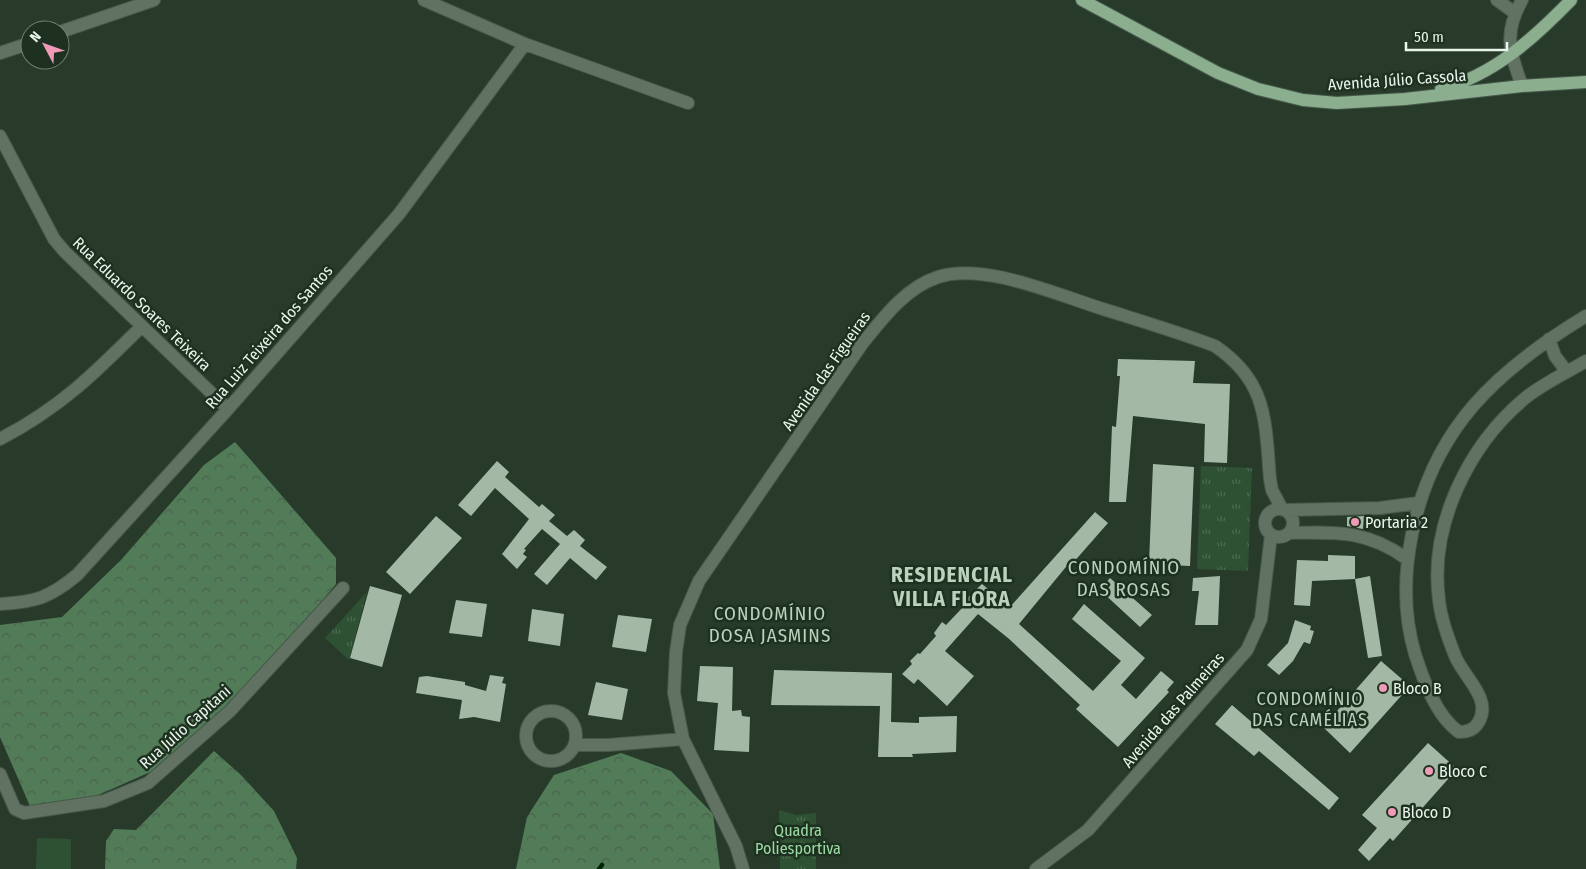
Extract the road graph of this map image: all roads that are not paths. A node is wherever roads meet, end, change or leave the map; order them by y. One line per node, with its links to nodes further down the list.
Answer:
1 (154, 0): 8 (street)
2 (424, 0): 9 (street)
3 (1082, 0): 15 (main road, Avenida Júlio Cassola)
4 (1496, 0): 7 (street)
5 (1522, 0): 7 (street)
6 (1571, 0): 12 (main road)
7 (1515, 13): 12 (street)
8 (70, 29)
9 (525, 44): 16 (street); 23 (street, Rua Luiz Teixeira dos Santos)
10 (20, 46): 11 (street)
11 (0, 53)
12 (1511, 54): 14 (street); 15 (main road)
13 (1586, 82): 14 (main road, Avenida Júlio Cassola)
14 (1522, 86): 15 (main road, Avenida Júlio Cassola)
15 (1405, 99)
16 (688, 103)
17 (0, 136): 19 (street, Rua Eduardo Soares Teixeira)
18 (1586, 316): 20 (street)
19 (142, 326): 23 (street, Rua Eduardo Soares Teixeira); 24 (street)
20 (1549, 340): 22 (street); 25 (street)
21 (1586, 361): 22 (street)
22 (1568, 372): 29 (street)
23 (228, 409): 31 (street, Rua Luiz Teixeira dos Santos)
24 (0, 439)
25 (1418, 502): 26 (street); 29 (street)
26 (1284, 509): 27 (street); 28 (street); 32 (street, Avenida das Figueiras)
27 (1289, 533): 28 (street); 29 (street)
28 (1271, 535): 36 (street, Avenida das Palmeiras)
29 (1407, 559)
30 (343, 588): 34 (street, Rua Júlio Capitani)
31 (0, 604)
32 (683, 739): 33 (street); 35 (street, Avenida das Figueiras)
33 (575, 745): 33 (street)
34 (0, 774)
35 (743, 869)
36 (1036, 869)

